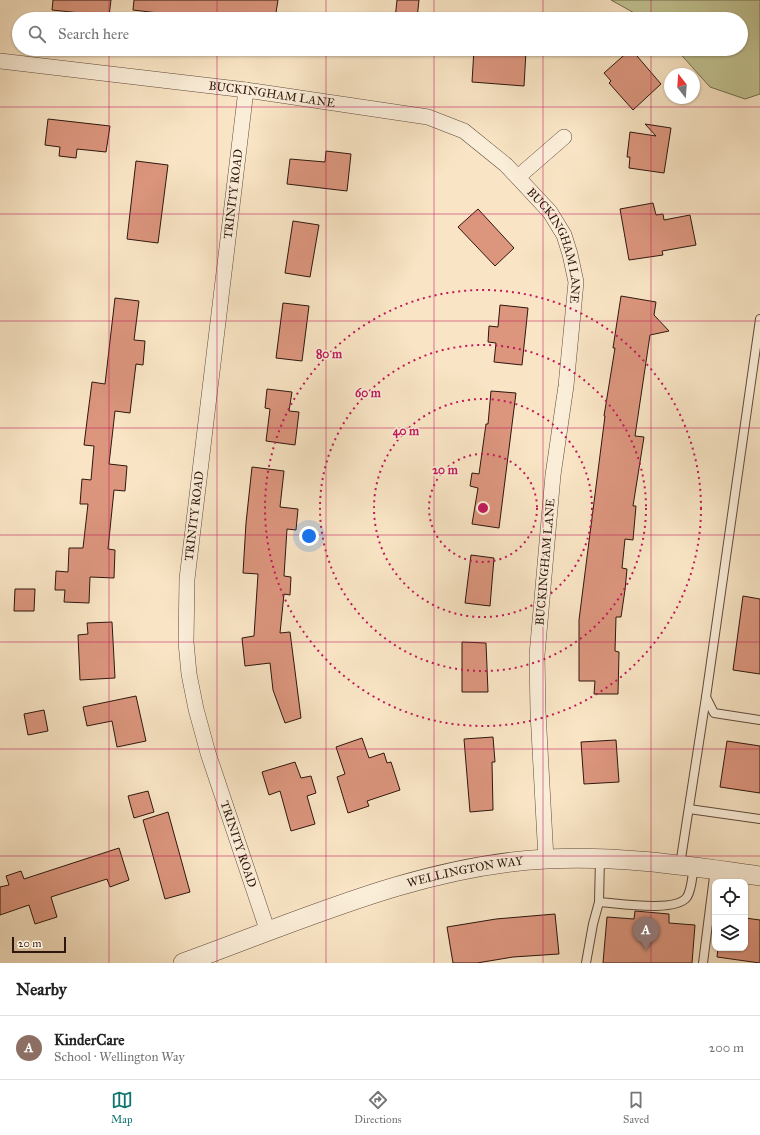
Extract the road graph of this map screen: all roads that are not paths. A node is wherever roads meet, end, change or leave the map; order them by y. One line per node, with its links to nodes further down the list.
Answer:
1 (0, 61): 2 (street, BUCKINGHAM LANE)
2 (246, 90): 4 (street, BUCKINGHAM LANE); 16 (street, TRINITY ROAD)
3 (564, 137): 4 (street)
4 (518, 177): 11 (street, BUCKINGHAM LANE)
5 (760, 319): 6 (lane)
6 (706, 697): 7 (lane); 8 (lane)
7 (760, 720)
8 (689, 809): 9 (lane); 12 (lane)
9 (760, 819)
10 (600, 858): 11 (street, WELLINGTON WAY); 12 (street, WELLINGTON WAY); 15 (lane)
11 (546, 859): 16 (street, WELLINGTON WAY)
12 (687, 866): 13 (street, WELLINGTON WAY); 15 (lane)
13 (715, 870): 14 (street, WELLINGTON WAY); 19 (lane)
14 (760, 876)
15 (599, 902): 18 (lane)
16 (268, 932): 17 (street, WELLINGTON WAY)
17 (183, 963)
18 (586, 963)
19 (703, 963)

